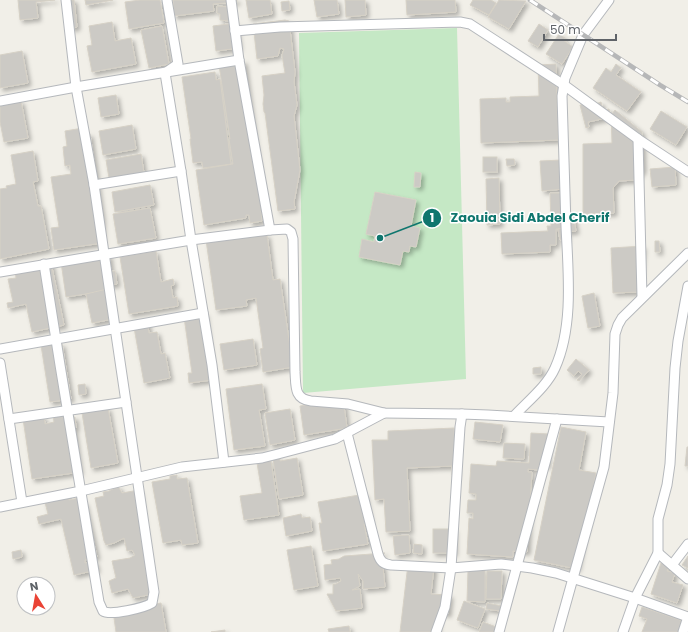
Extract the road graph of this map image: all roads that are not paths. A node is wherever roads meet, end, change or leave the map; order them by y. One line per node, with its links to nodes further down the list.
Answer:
1 (66, 0): 9 (street)
2 (167, 0): 7 (street)
3 (231, 0): 5 (street)
4 (609, 0): 8 (street)
5 (235, 31): 6 (street); 8 (street)
6 (239, 60): 7 (street); 15 (street)
7 (165, 73): 9 (street); 12 (street)
8 (564, 85): 11 (street); 32 (street)
9 (76, 87): 10 (street); 14 (street)
10 (0, 101)
11 (638, 139): 13 (street); 22 (street)
12 (181, 172): 14 (street); 16 (street)
13 (688, 172)
14 (94, 185): 18 (street)
15 (270, 230): 16 (street); 30 (street)
16 (191, 240): 18 (street); 23 (street)
17 (688, 253): 22 (street)
18 (105, 255): 19 (street); 24 (street)
19 (44, 264): 20 (street); 25 (street)
20 (0, 272)
21 (688, 286): 43 (street)
22 (642, 297): 35 (street)
23 (203, 313): 24 (street); 37 (street)
24 (115, 329): 25 (street); 28 (street)
25 (56, 338): 26 (street); 29 (street)
26 (0, 349)
27 (0, 363): 33 (street)
28 (126, 402): 29 (street); 38 (street)
29 (67, 410): 33 (street); 39 (street)
30 (384, 413): 31 (street); 36 (street)
31 (462, 414): 32 (street); 46 (street)
32 (514, 416): 34 (street)
33 (9, 419): 40 (street)
34 (557, 419): 35 (street); 45 (street)
35 (609, 422): 47 (street)
36 (347, 433): 37 (street); 46 (street)
37 (224, 462): 38 (street)
38 (137, 477): 39 (street); 39 (street)
39 (81, 491): 40 (street)
40 (22, 502): 41 (street)
41 (0, 507)
42 (688, 544): 44 (street)
43 (658, 553): 44 (street); 49 (street)
44 (672, 565): 48 (street)
45 (516, 566): 46 (street); 47 (street); 52 (street)
46 (451, 568): 51 (street)
47 (573, 579): 49 (street); 53 (street)
48 (688, 579)
49 (635, 598): 50 (street); 54 (street)
50 (688, 617): 55 (street)
51 (436, 632)
52 (499, 632)
53 (558, 632)
54 (623, 632)
55 (682, 632)

